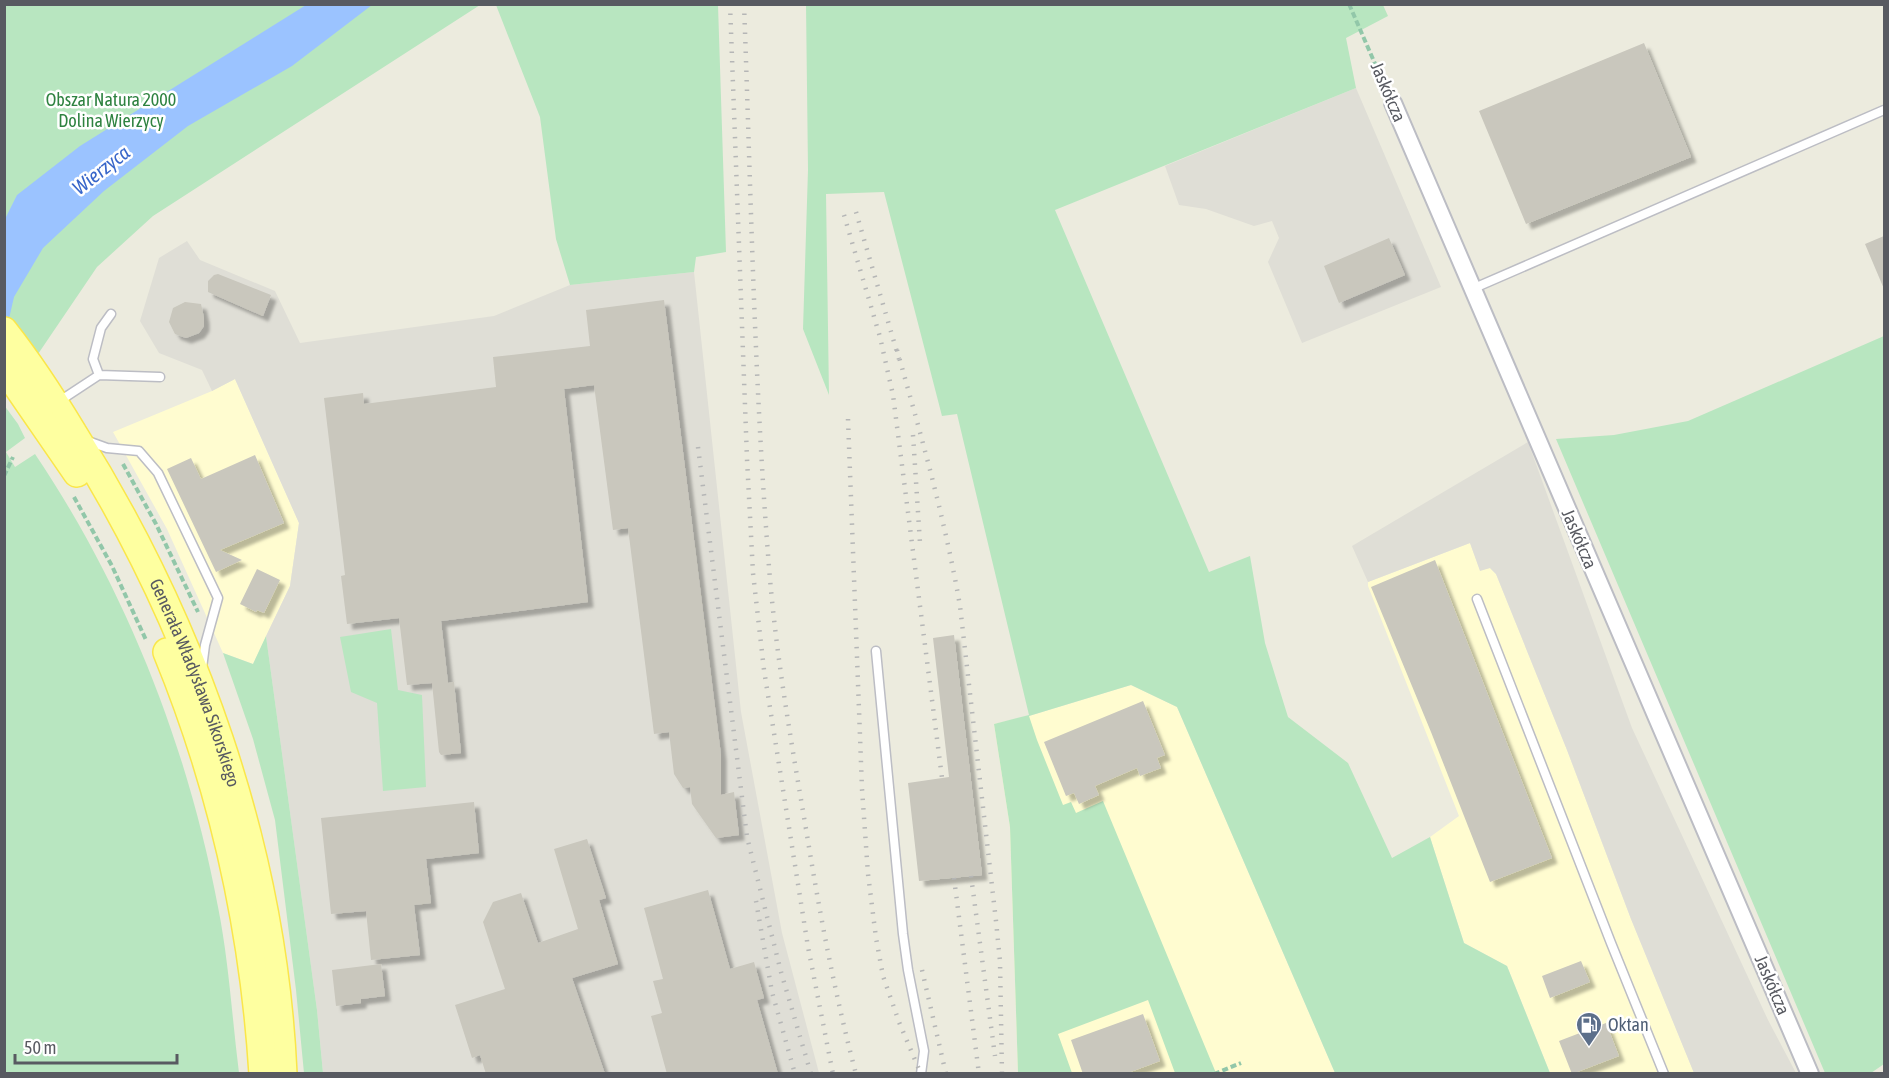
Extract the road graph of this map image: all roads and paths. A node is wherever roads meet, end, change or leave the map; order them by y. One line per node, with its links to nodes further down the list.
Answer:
1 (1349, 4): 2 (path, Jaskółcza)
2 (1393, 104): 4 (street, Jaskółcza)
3 (1884, 110): 4 (lane)
4 (1471, 290): 25 (street, Jaskółcza)
5 (111, 314): 8 (lane)
6 (4, 331): 7 (main road, Generała Władysława Sikorskiego)
7 (15, 369): 10 (main road, Generała Władysława Sikorskiego); 20 (main road, Generała Władysława Sikorskiego)
8 (99, 375): 9 (lane); 10 (lane)
9 (160, 377)
10 (56, 404): 11 (main road, Generała Władysława Sikorskiego)
11 (76, 437): 18 (main road, Generała Władysława Sikorskiego); 18 (lane)
12 (13, 457): 13 (path)
13 (4, 476)
14 (72, 494): 16 (path)
15 (1478, 599): 24 (lane)
16 (147, 643)
17 (876, 651): 22 (lane)
18 (203, 693): 21 (main road, Generała Władysława Sikorskiego)
19 (1241, 1063): 23 (path)
20 (263, 1074)
21 (283, 1074)
22 (921, 1074)
23 (1214, 1074)
24 (1664, 1074)
25 (1810, 1074)

